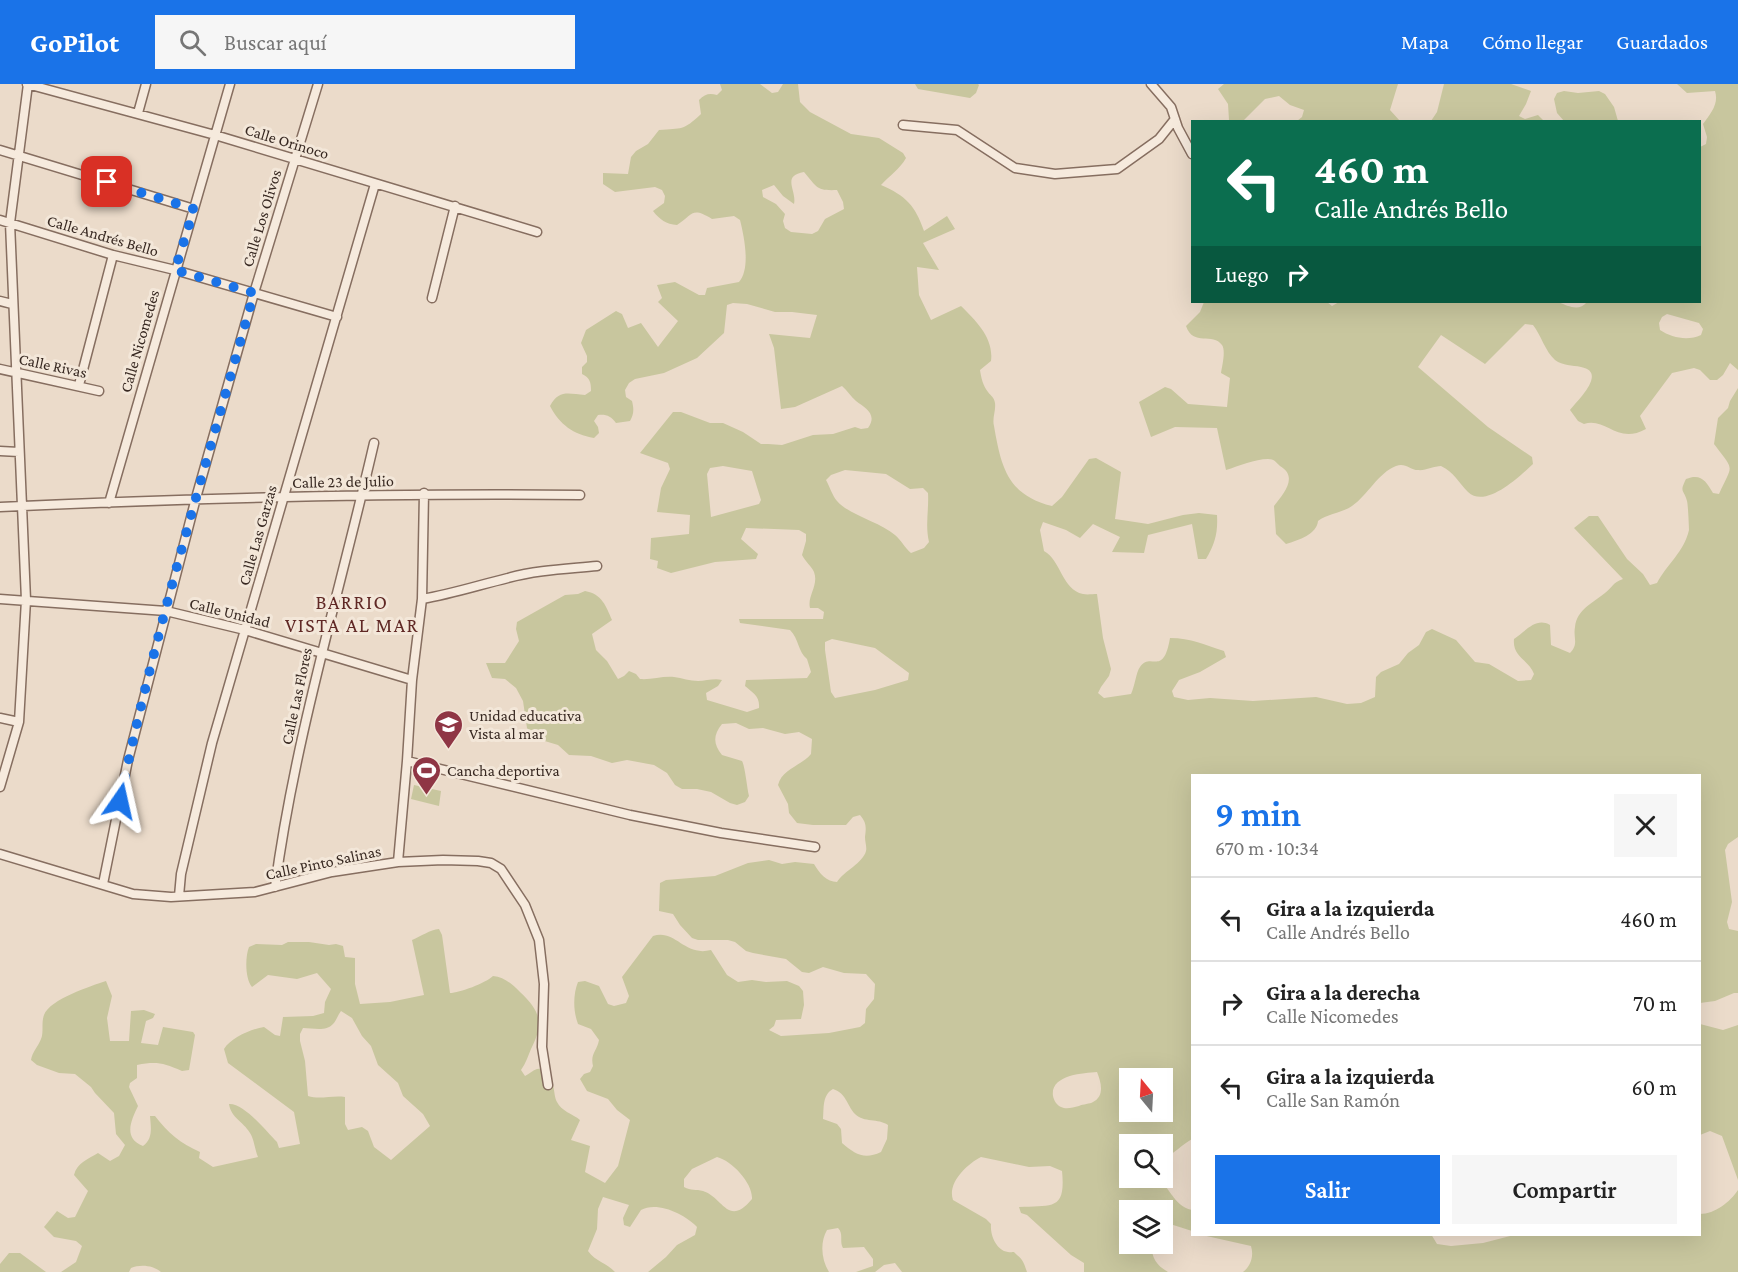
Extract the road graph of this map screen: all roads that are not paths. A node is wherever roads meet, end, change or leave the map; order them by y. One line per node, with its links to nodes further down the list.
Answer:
1 (27, 84): 6 (street, Calle Orinoco); 13 (street)
2 (146, 84): 7 (street)
3 (230, 84): 10 (street, Calle Nicomedes)
4 (318, 84): 14 (street, Calle Los Olivos)
5 (1151, 84): 8 (street)
6 (50, 86): 7 (street, Calle Orinoco)
7 (138, 113): 10 (street, Calle Orinoco)
8 (1175, 119): 9 (street); 12 (street)
9 (903, 125)
10 (215, 135): 14 (street, Calle Orinoco); 17 (street, Calle Nicomedes)
11 (0, 150): 13 (street)
12 (1191, 152)
13 (20, 156): 17 (street); 19 (street)
14 (295, 160): 15 (street, Calle Orinoco); 23 (street, Calle Los Olivos)
15 (375, 184): 16 (street, Calle Orinoco); 27 (street, Calle Las Garzas)
16 (455, 206): 20 (street, Calle Orinoco); 24 (street)
17 (194, 209): 22 (street, Calle Nicomedes)
18 (0, 220): 19 (street, Calle Andrés Bello)
19 (10, 223): 21 (street, Calle Andrés Bello); 26 (street)
20 (537, 232)
21 (113, 255): 22 (street, Calle Andrés Bello); 30 (street)
22 (175, 270): 23 (street, Calle Andrés Bello); 40 (street, Calle Nicomedes)
23 (254, 293): 27 (street, Calle Andrés Bello); 39 (street, Calle Los Olivos)
24 (432, 298)
25 (0, 301): 26 (street)
26 (12, 304): 29 (street)
27 (337, 317): 38 (street, Calle Las Garzas)
28 (0, 369): 29 (street, Calle Rivas)
29 (16, 372): 30 (street, Calle Rivas); 34 (street)
30 (79, 385): 31 (street, Calle Rivas)
31 (99, 391)
32 (374, 443): 37 (street, Calle Las Flores)
33 (0, 451): 34 (street)
34 (20, 452): 41 (street)
35 (424, 493): 36 (street, Calle 23 de Julio); 37 (street, Calle 23 de Julio); 45 (street)
36 (580, 495)
37 (362, 496): 38 (street, Calle 23 de Julio); 49 (street, Calle Las Flores)
38 (284, 497): 39 (street, Calle 23 de Julio); 48 (street, Calle Las Garzas)
39 (196, 498): 40 (street, Calle 23 de Julio); 47 (street, Calle Los Olivos)
40 (109, 502): 41 (street, Calle 23 de Julio)
41 (21, 506): 42 (street, Calle 23 de Julio); 46 (street)
42 (0, 507)
43 (597, 566): 45 (street)
44 (0, 599): 46 (street, Calle Unidad)
45 (422, 599): 50 (street)
46 (26, 600): 47 (street, Calle Unidad); 52 (street)
47 (166, 611): 48 (street, Calle Unidad); 58 (street, Calle Los Olivos)
48 (245, 630): 49 (street, Calle Unidad); 60 (street, Calle Las Garzas)
49 (321, 652): 50 (street, Calle Unidad); 59 (street, Calle Las Flores)
50 (412, 680): 53 (street)
51 (0, 718): 52 (street)
52 (19, 722): 54 (street)
53 (407, 761): 55 (street); 57 (street)
54 (0, 787)
55 (815, 847)
56 (0, 854): 58 (street, Calle Pinto Salinas)
57 (398, 862): 59 (street, Calle Pinto Salinas); 61 (street, Calle Pinto Salinas)
58 (103, 884): 60 (street, Calle Pinto Salinas)
59 (275, 887): 60 (street, Calle Pinto Salinas)
60 (179, 896)
61 (549, 1085)

